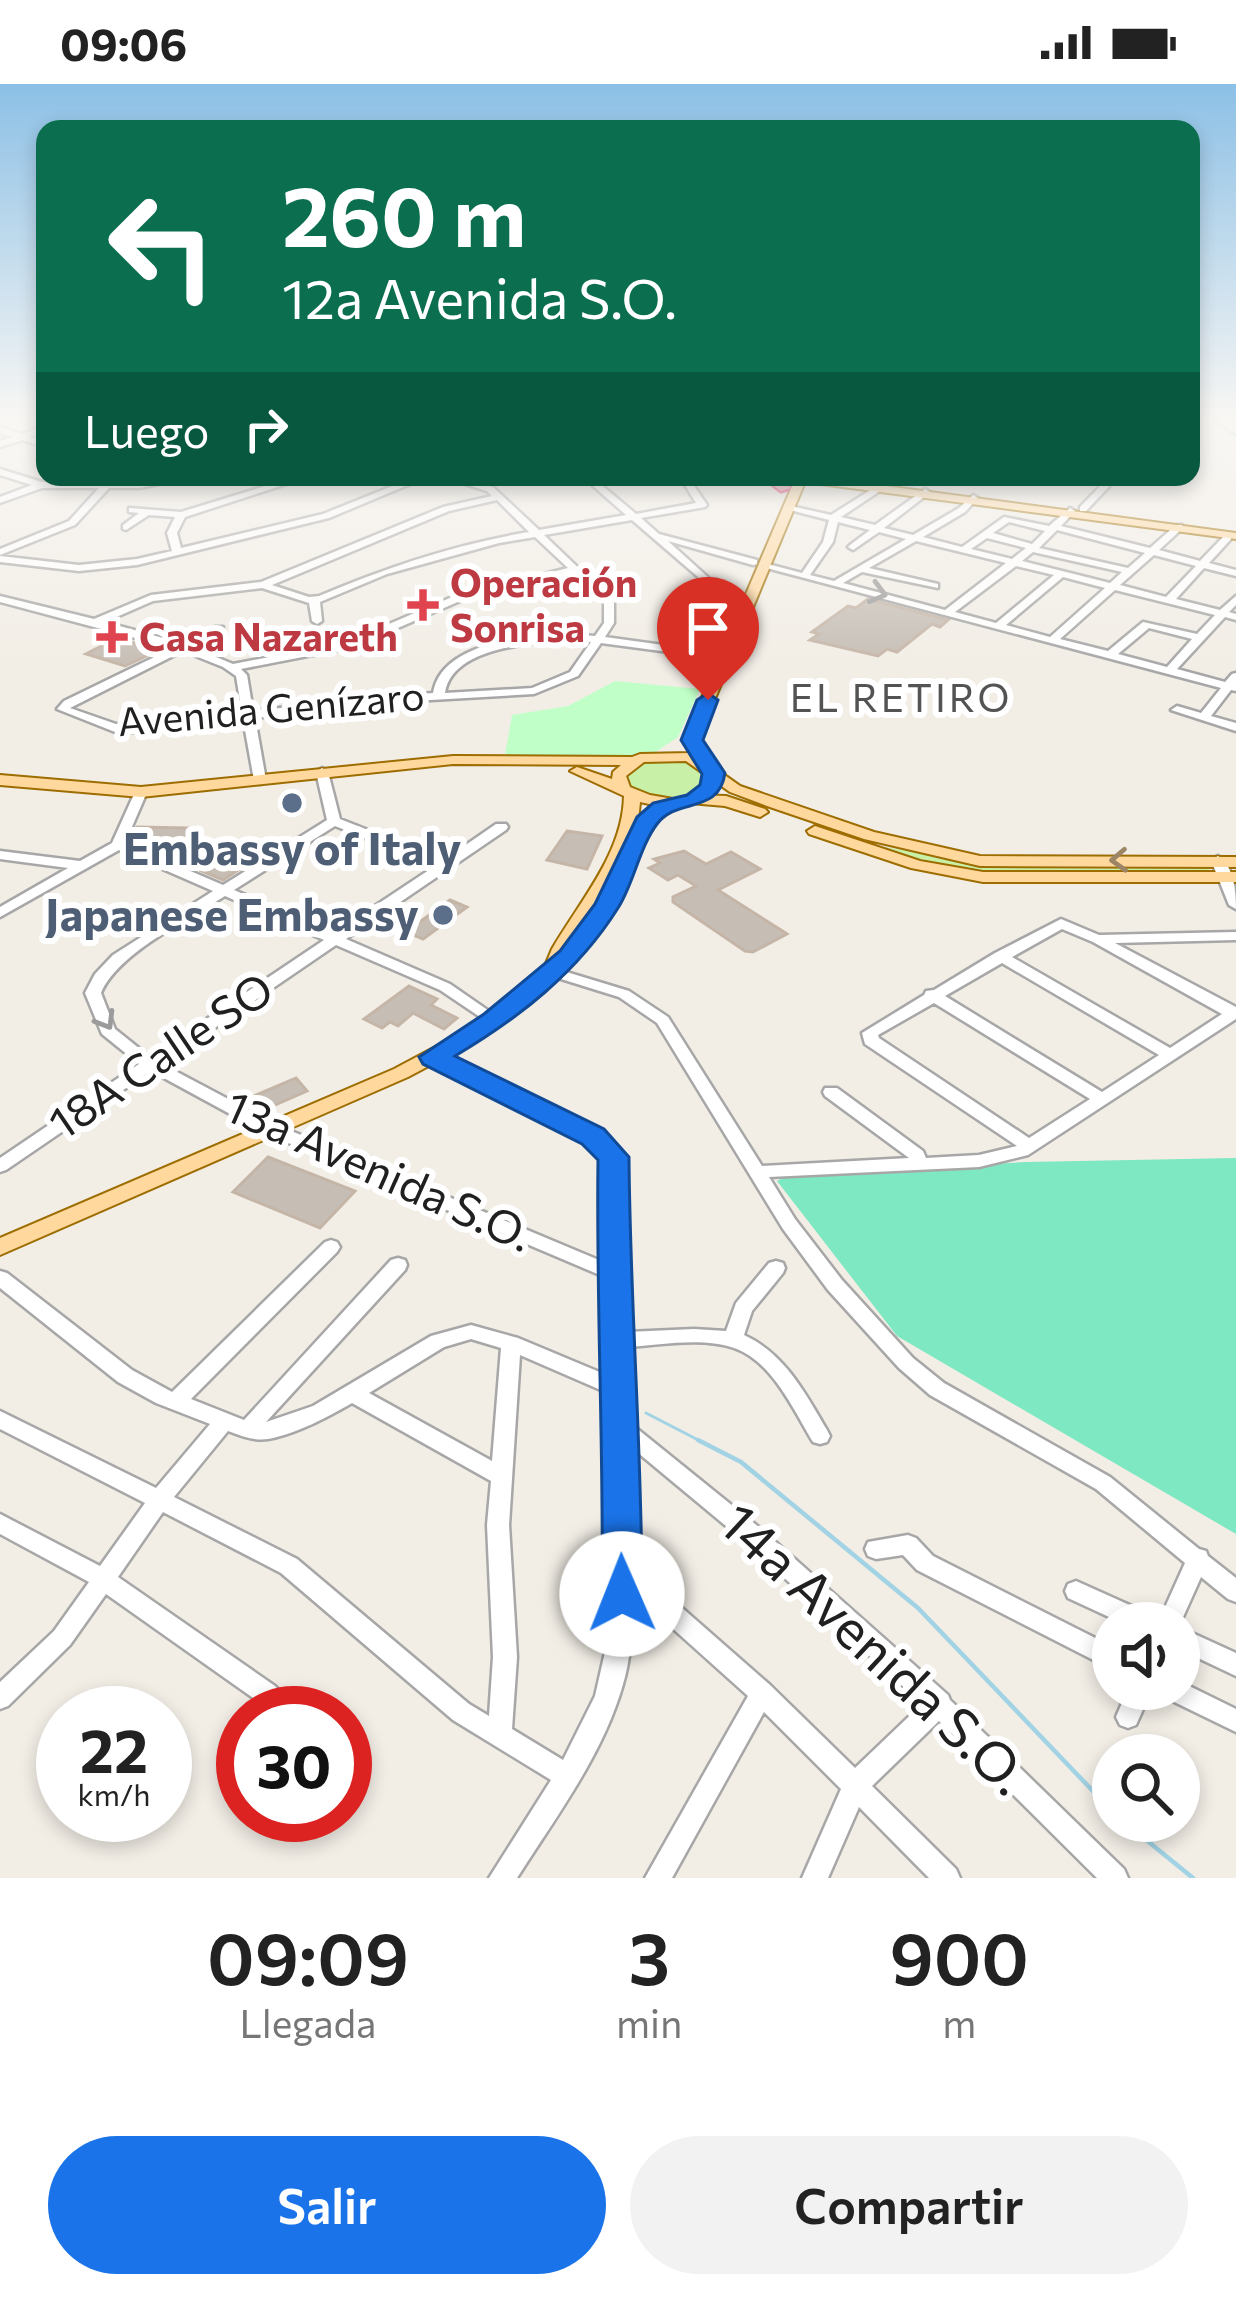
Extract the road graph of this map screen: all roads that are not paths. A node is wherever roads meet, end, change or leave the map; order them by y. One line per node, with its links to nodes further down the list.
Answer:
1 (89, 505): 39 (street)
2 (146, 505): 18 (street)
3 (215, 505): 19 (street)
4 (354, 505): 37 (street)
5 (465, 505): 52 (street)
6 (508, 505): 26 (street)
7 (620, 505): 20 (street)
8 (703, 505): 20 (street)
9 (784, 505): 46 (main road)
10 (853, 505): 21 (street)
11 (908, 505): 23 (street)
12 (964, 505): 30 (street)
13 (1031, 505): 17 (main road)
14 (1036, 505): 17 (main road)
15 (1082, 505): 17 (street)
16 (788, 507): 21 (street); 46 (main road)
17 (1076, 510): 24 (main road); 25 (street); 28 (main road)
18 (140, 511): 19 (street); 22 (street)
19 (182, 515): 37 (street)
20 (635, 517): 26 (street); 27 (street)
21 (834, 517): 23 (street); 49 (street)
22 (126, 527)
23 (877, 527): 30 (street); 32 (street)
24 (1179, 527): 28 (main road); 36 (street)
25 (1054, 529): 29 (street); 31 (street); 34 (street)
26 (538, 533): 44 (street); 56 (street)
27 (654, 533): 33 (street); 38 (street)
28 (1234, 534): 42 (street)
29 (984, 535): 34 (street); 35 (street)
30 (918, 537): 35 (street); 43 (street)
31 (1110, 539): 36 (street); 40 (street)
32 (853, 547)
33 (703, 548): 38 (street); 46 (street)
34 (1032, 548): 40 (street); 41 (street)
35 (963, 550): 41 (street)
36 (1151, 551): 42 (street); 45 (street)
37 (177, 552): 39 (street)
38 (678, 552): 48 (street)
39 (0, 555)
40 (1083, 560): 45 (street)
41 (1012, 562): 50 (street); 59 (street)
42 (1202, 565): 47 (street); 58 (street)
43 (860, 569): 51 (street); 53 (street)
44 (574, 570): 69 (street); 73 (street)
45 (1130, 571): 54 (street)
46 (755, 573): 48 (street); 49 (street); 66 (main road); 72 (main road)
47 (1236, 573)
48 (701, 574): 66 (street)
49 (805, 574): 51 (street)
50 (1061, 574): 54 (street); 64 (street)
51 (838, 582): 59 (street, one-way to 59)
52 (263, 585): 56 (street); 63 (street)
53 (934, 586)
54 (1112, 587): 58 (street); 68 (street)
55 (1236, 599): 60 (street)
56 (314, 600): 62 (street)
57 (3, 601): 63 (street)
58 (1168, 601): 60 (street)
59 (949, 612): 64 (street)
60 (1222, 614): 61 (street); 67 (street)
61 (1236, 617)
62 (316, 621)
63 (94, 623): 70 (street)
64 (999, 626): 68 (street)
65 (219, 629): 70 (street)
66 (724, 630): 72 (main road)
67 (1200, 638): 71 (street); 74 (street)
68 (1053, 640): 71 (street)
69 (596, 641): 72 (street); 76 (street, Avenida Genízaro); 76 (street)
70 (182, 648): 73 (street); 78 (street, Avenida Genízaro)
71 (1109, 656): 74 (street)
72 (719, 658): 81 (main road); 84 (main road)
73 (236, 667): 78 (street)
74 (1169, 671): 75 (street)
75 (1233, 684): 79 (street)
76 (439, 695): 78 (street, Avenida Genízaro)
77 (1177, 710): 79 (street)
78 (249, 716): 87 (street)
79 (1203, 718): 80 (street)
80 (1236, 727)
81 (651, 755): 83 (main road); 84 (main road)
82 (520, 761): 83 (main road); 85 (main road); 89 (main road)
83 (630, 761): 89 (main road)
84 (707, 766): 90 (main road); 98 (main road, one-way to 84)
85 (322, 772): 87 (main road); 92 (street)
86 (0, 780): 88 (main road)
87 (260, 780): 88 (main road)
88 (140, 792): 94 (street)
89 (627, 793): 91 (main road); 106 (main road)
90 (695, 800): 91 (main road); 98 (main road)
91 (674, 803): 106 (main road)
92 (334, 821): 96 (street); 99 (street, 13a Avenida S.O.)
93 (501, 827): 96 (street, 18A Calle SO)
94 (118, 845): 97 (street); 99 (street)
95 (0, 855): 97 (street)
96 (443, 864): 103 (street, 18A Calle SO)
97 (83, 866): 101 (street)
98 (1229, 869): 100 (street)
99 (224, 890): 103 (street); 112 (street, 13a Avenida S.O., one-way to 112)
100 (1236, 905)
101 (0, 913)
102 (1236, 936): 104 (street)
103 (337, 937): 109 (street); 112 (street, 18A Calle SO)
104 (1097, 939): 105 (street); 108 (street)
105 (1000, 956): 107 (street); 110 (street)
106 (550, 971): 109 (main road); 116 (street)
107 (931, 994): 114 (street); 117 (street)
108 (1234, 1013): 110 (street)
109 (494, 1020): 111 (main road)
110 (1171, 1054): 114 (street)
111 (433, 1057): 115 (main road); 126 (street)
112 (148, 1063): 115 (street, 13a Avenida S.O.); 119 (street, 18A Calle SO)
113 (831, 1092): 118 (street)
114 (1102, 1099): 117 (street)
115 (271, 1129): 122 (main road); 126 (street, 13a Avenida S.O.)
116 (732, 1137): 120 (street); 121 (street)
117 (1029, 1146): 118 (street)
118 (919, 1164): 120 (street)
119 (0, 1166)
120 (794, 1168): 121 (street)
121 (756, 1172): 143 (street)
122 (0, 1247)
123 (331, 1247): 133 (street)
124 (398, 1265): 137 (street)
125 (776, 1268): 128 (street)
126 (613, 1273): 129 (street)
127 (0, 1278): 133 (street)
128 (734, 1336): 129 (street); 138 (street)
129 (618, 1340): 131 (street)
130 (511, 1343): 131 (street); 132 (street); 139 (street)
131 (621, 1390): 136 (street)
132 (352, 1393): 137 (street); 139 (street)
133 (175, 1402): 135 (street)
134 (0, 1419): 140 (street)
135 (224, 1422): 137 (street); 140 (street)
136 (623, 1429): 144 (street); 156 (street, 14a Avenida S.O.)
137 (247, 1430)
138 (820, 1436)
139 (501, 1476): 161 (street)
140 (161, 1498): 145 (street); 161 (street)
141 (0, 1523): 145 (street)
142 (876, 1549): 150 (street)
143 (1198, 1558): 147 (street); 149 (street)
144 (621, 1568): 154 (street); 162 (street)
145 (102, 1578): 153 (street); 155 (street)
146 (1076, 1591): 148 (street)
147 (1236, 1592)
148 (1100, 1602)
149 (1178, 1602)
150 (1092, 1648)
151 (1200, 1648): 152 (street)
152 (1236, 1665)
153 (251, 1686)
154 (762, 1693): 163 (street); 165 (street)
155 (0, 1699)
156 (940, 1703): 163 (street); 168 (street, 14a Avenida S.O.)
157 (1200, 1703): 160 (street)
158 (1131, 1710): 159 (street)
159 (1128, 1717)
160 (1236, 1721)
161 (500, 1736): 162 (street)
162 (566, 1775): 164 (street)
163 (856, 1784): 166 (street); 167 (street)
164 (502, 1878)
165 (658, 1878)
166 (815, 1878)
167 (947, 1878)
168 (1115, 1878)

